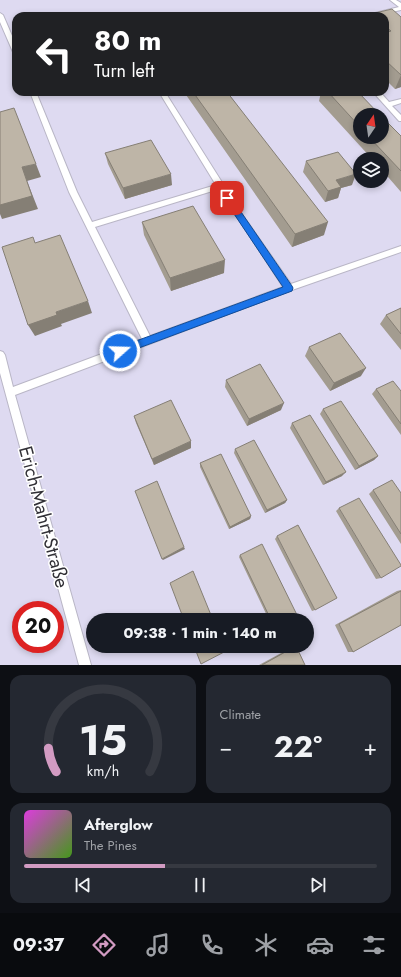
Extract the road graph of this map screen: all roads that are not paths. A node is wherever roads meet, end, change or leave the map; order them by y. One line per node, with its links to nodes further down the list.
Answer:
1 (393, 0): 2 (lane)
2 (401, 7): 3 (lane)
3 (382, 12)
4 (0, 15): 5 (lane)
5 (12, 43)
6 (35, 96): 13 (lane)
7 (164, 96): 12 (lane)
8 (380, 96): 10 (lane)
9 (401, 101): 10 (lane)
10 (388, 105): 11 (lane)
11 (401, 119)
12 (220, 186): 13 (lane); 15 (lane)
13 (90, 226): 16 (lane)
14 (401, 249): 15 (lane)
15 (289, 288): 16 (lane)
16 (148, 341): 18 (lane)
17 (0, 355): 18 (lane, Erich-Mahrt-Straße)
18 (10, 393): 19 (lane, Erich-Mahrt-Straße)
19 (84, 665)

